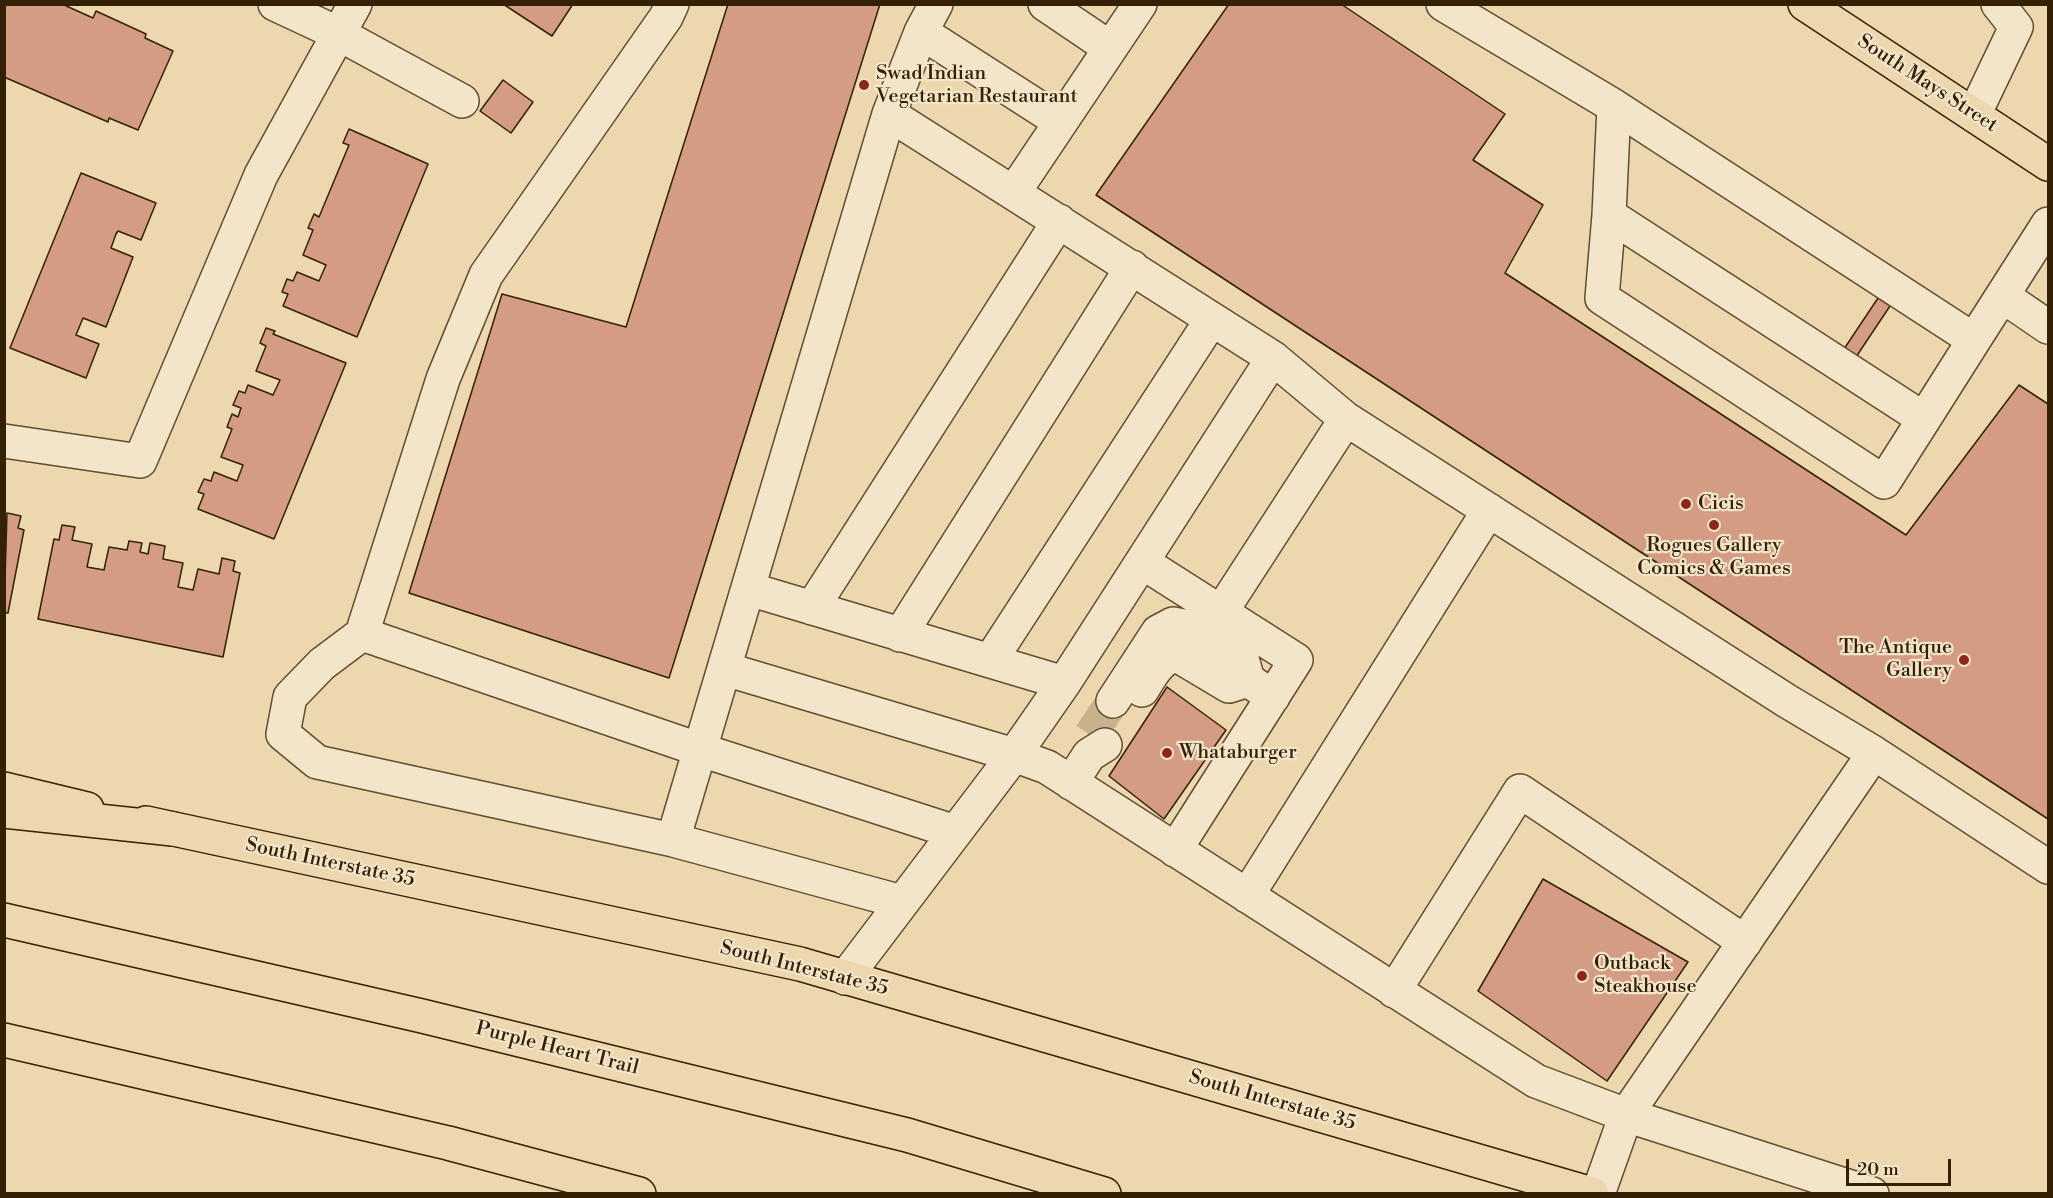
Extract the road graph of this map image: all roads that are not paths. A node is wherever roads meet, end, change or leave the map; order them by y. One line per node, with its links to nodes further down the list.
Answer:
1 (275, 4): 10 (lane)
2 (356, 4): 10 (lane)
3 (672, 4): 36 (lane)
4 (1045, 4): 11 (lane)
5 (1140, 4): 11 (lane)
6 (1443, 4): 13 (lane)
7 (1805, 4): 15 (main road, South Mays Street)
8 (1998, 4): 15 (lane)
9 (928, 18): 14 (lane); 16 (lane)
10 (338, 33): 12 (lane); 30 (lane)
11 (1110, 48): 16 (lane)
12 (462, 101)
13 (1614, 106): 19 (lane); 26 (lane)
14 (889, 114): 18 (lane); 33 (lane)
15 (1974, 115): 17 (main road, South Mays Street)
16 (1060, 122): 18 (lane)
17 (2049, 164)
18 (1014, 192): 20 (lane)
19 (1609, 215): 28 (lane); 28 (lane)
20 (1059, 221): 22 (lane); 34 (lane)
21 (2049, 224): 23 (lane)
22 (1132, 267): 24 (lane); 37 (lane)
23 (2004, 297): 25 (lane); 26 (lane)
24 (1212, 320): 27 (lane); 38 (lane)
25 (2049, 327)
26 (1974, 340): 28 (lane)
27 (1272, 358): 29 (lane); 32 (lane)
28 (1924, 418)
29 (1346, 419): 31 (lane); 35 (lane)
30 (4, 441)
31 (1489, 510): 45 (lane); 55 (lane)
32 (1142, 562): 35 (lane); 40 (lane)
33 (749, 590): 34 (lane); 39 (lane)
34 (812, 608): 37 (lane)
35 (1221, 612): 41 (lane)
36 (362, 634): 44 (lane); 52 (lane)
37 (900, 635): 38 (lane)
38 (990, 661): 40 (lane)
39 (725, 669): 44 (lane); 46 (lane)
40 (1064, 683): 46 (lane)
41 (1261, 688): 42 (lane); 53 (lane)
42 (1120, 706)
43 (1095, 745): 47 (lane)
44 (701, 750): 51 (lane); 52 (lane)
45 (1874, 753): 54 (lane); 58 (lane)
46 (1014, 754): 47 (lane); 51 (lane)
47 (1071, 783): 53 (lane)
48 (4, 789): 50 (main road, South Interstate 35)
49 (4, 811): 50 (main road)
50 (174, 829): 59 (main road, South Interstate 35)
51 (955, 832): 56 (lane)
52 (673, 840): 56 (lane)
53 (1175, 850): 55 (lane)
54 (2049, 867)
55 (1247, 896): 60 (lane)
56 (902, 902): 59 (lane)
57 (4, 920): 64 (main road, Purple Heart Trail)
58 (1744, 942): 60 (lane); 62 (lane)
59 (845, 978): 65 (main road, South Interstate 35)
60 (1394, 991): 62 (lane)
61 (4, 1040): 63 (main road)
62 (1626, 1115): 66 (lane); 67 (lane)
63 (639, 1194)
64 (1104, 1194)
65 (1592, 1194)
66 (1598, 1194)
67 (1872, 1194)

